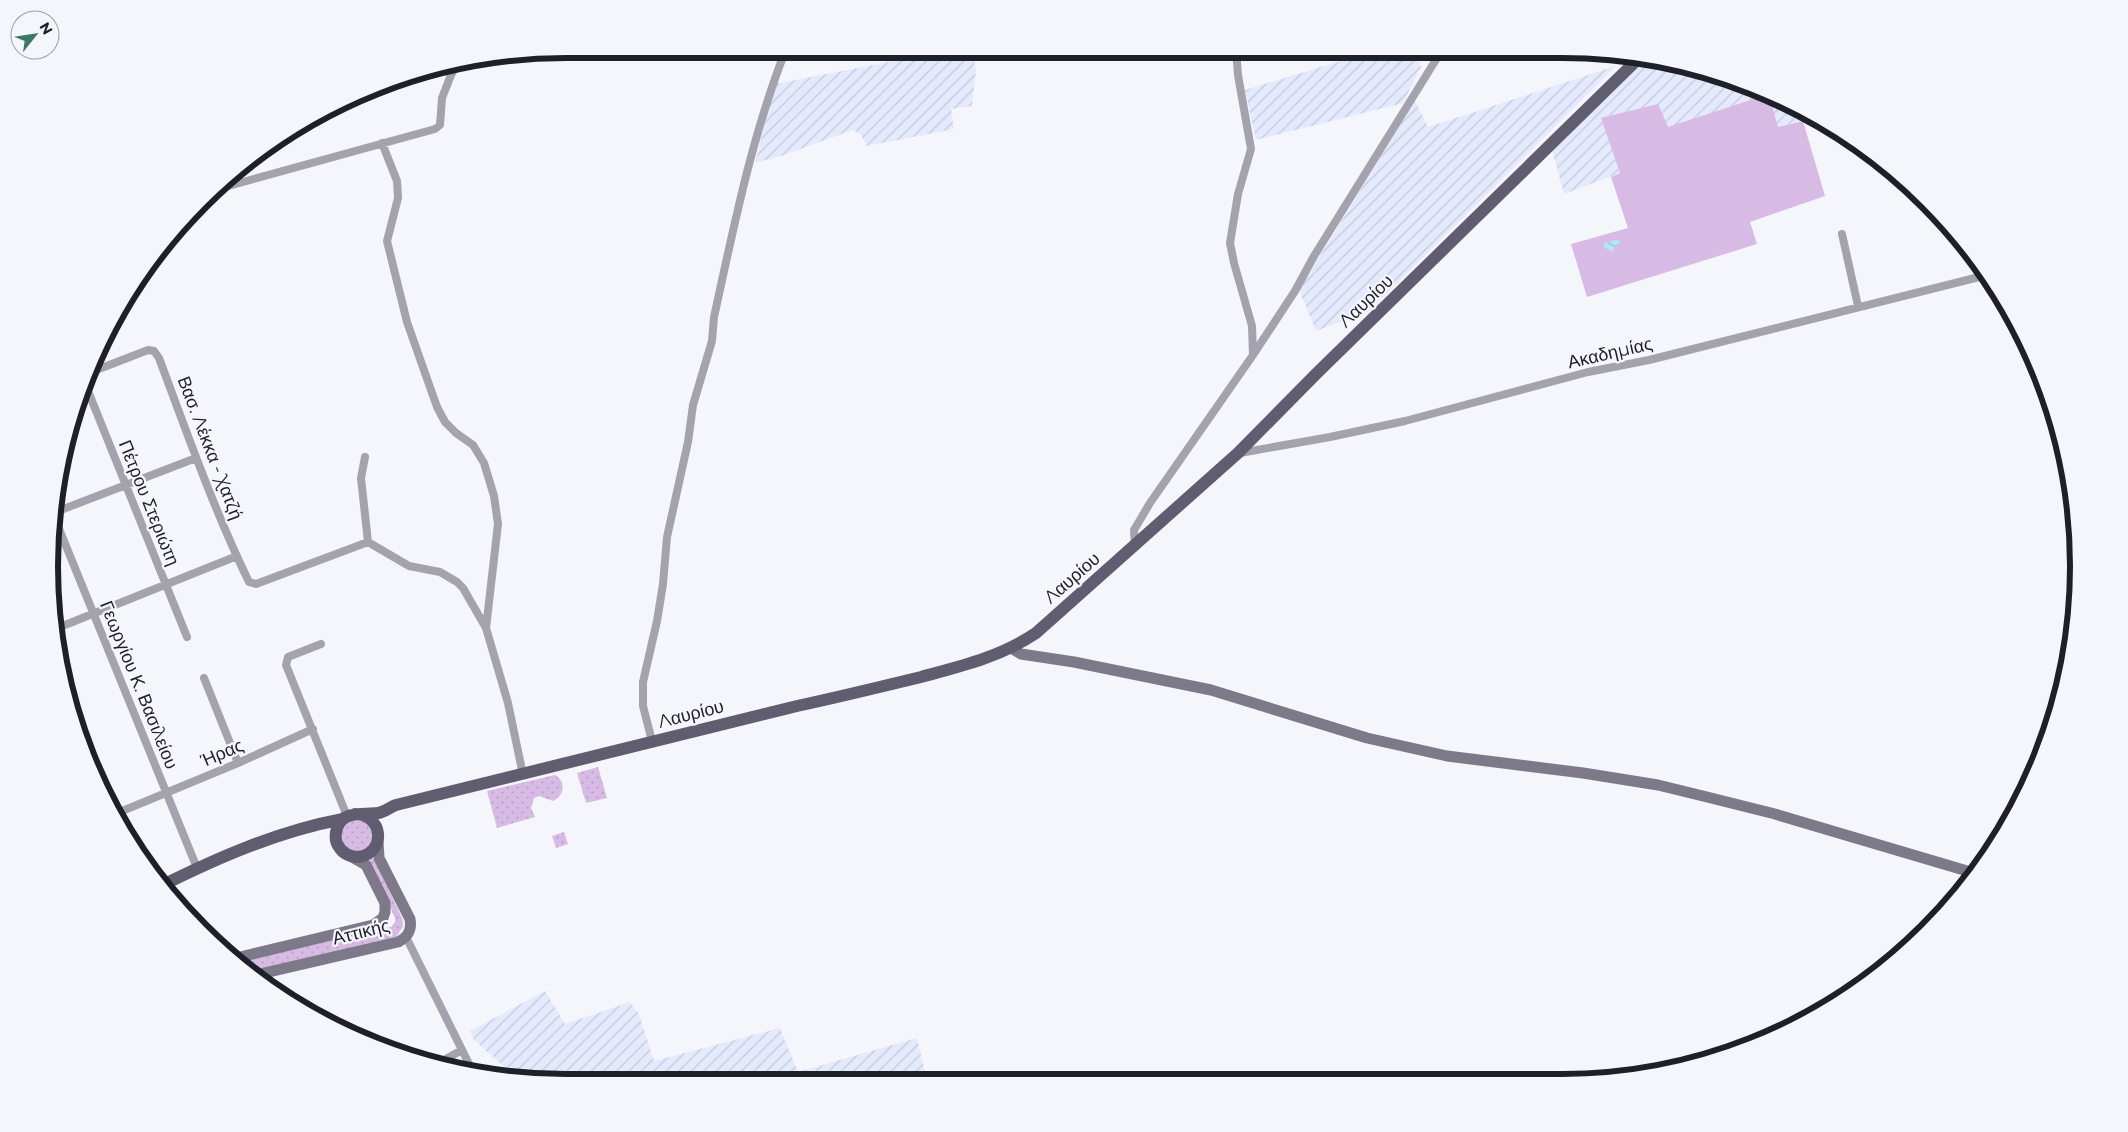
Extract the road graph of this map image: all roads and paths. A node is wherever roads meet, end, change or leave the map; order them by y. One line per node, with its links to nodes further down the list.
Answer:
1 (783, 57): 32 (street)
2 (1237, 57): 11 (street)
3 (1438, 57): 11 (street)
4 (1634, 63): 14 (main road, Λαυρίου)
5 (454, 70): 6 (street)
6 (382, 143): 7 (street); 26 (street)
7 (229, 186)
8 (1842, 234): 10 (street)
9 (1980, 277): 10 (street, Ακαδημίας)
10 (1858, 306): 14 (street, Ακαδημίας)
11 (1253, 355): 21 (street)
12 (96, 370): 16 (street, Βασ. Λέκκα - Χατζή)
13 (88, 392): 17 (street, Πέτρου Στεριώτη)
14 (1238, 453): 21 (main road, Λαυρίου)
15 (365, 456): 20 (street)
16 (196, 458): 17 (street); 22 (street, Βασ. Λέκκα - Χατζή)
17 (126, 485): 18 (street); 23 (street, Πέτρου Στεριώτη)
18 (61, 511)
19 (59, 529): 24 (street, Γεωργίου Κ. Βασιλείου)
20 (368, 542): 22 (street, Βασ. Λέκκα - Χατζή); 26 (street)
21 (1135, 546): 29 (main road, Λαυρίου)
22 (237, 556): 23 (street)
23 (166, 584): 24 (street); 27 (street, Πέτρου Στεριώτη)
24 (94, 613): 25 (street); 35 (street, Γεωργίου Κ. Βασιλείου)
25 (61, 626)
26 (486, 628): 34 (street)
27 (187, 637)
28 (321, 644): 31 (street)
29 (1011, 648): 32 (main road, Λαυρίου); 44 (street)
30 (204, 678): 33 (street)
31 (313, 729): 33 (street, Ήρας); 38 (street)
32 (652, 741): 34 (main road, Λαυρίου)
33 (238, 763): 35 (street, Ήρας)
34 (523, 775): 36 (main road, Λαυρίου)
35 (166, 792): 37 (street, Ήρας); 43 (street, Γεωργίου Κ. Βασιλείου)
36 (405, 803): 38 (main road, Λαυρίου); 40 (main road)
37 (121, 811)
38 (349, 816): 39 (main road, Λαυρίου); 40 (main road); 41 (main road)
39 (312, 826): 41 (main road); 43 (main road, Λαυρίου)
40 (378, 835): 42 (main road); 46 (street, Αττικής)
41 (338, 845): 42 (main road)
42 (352, 857): 47 (street, Αττικής)
43 (198, 868): 45 (main road, Λαυρίου)
44 (1968, 871)
45 (168, 882)
46 (406, 937): 48 (street, Αττικής); 49 (street)
47 (241, 957)
48 (265, 976)
49 (462, 1050): 50 (street); 51 (street)
50 (444, 1059)
51 (470, 1065)

